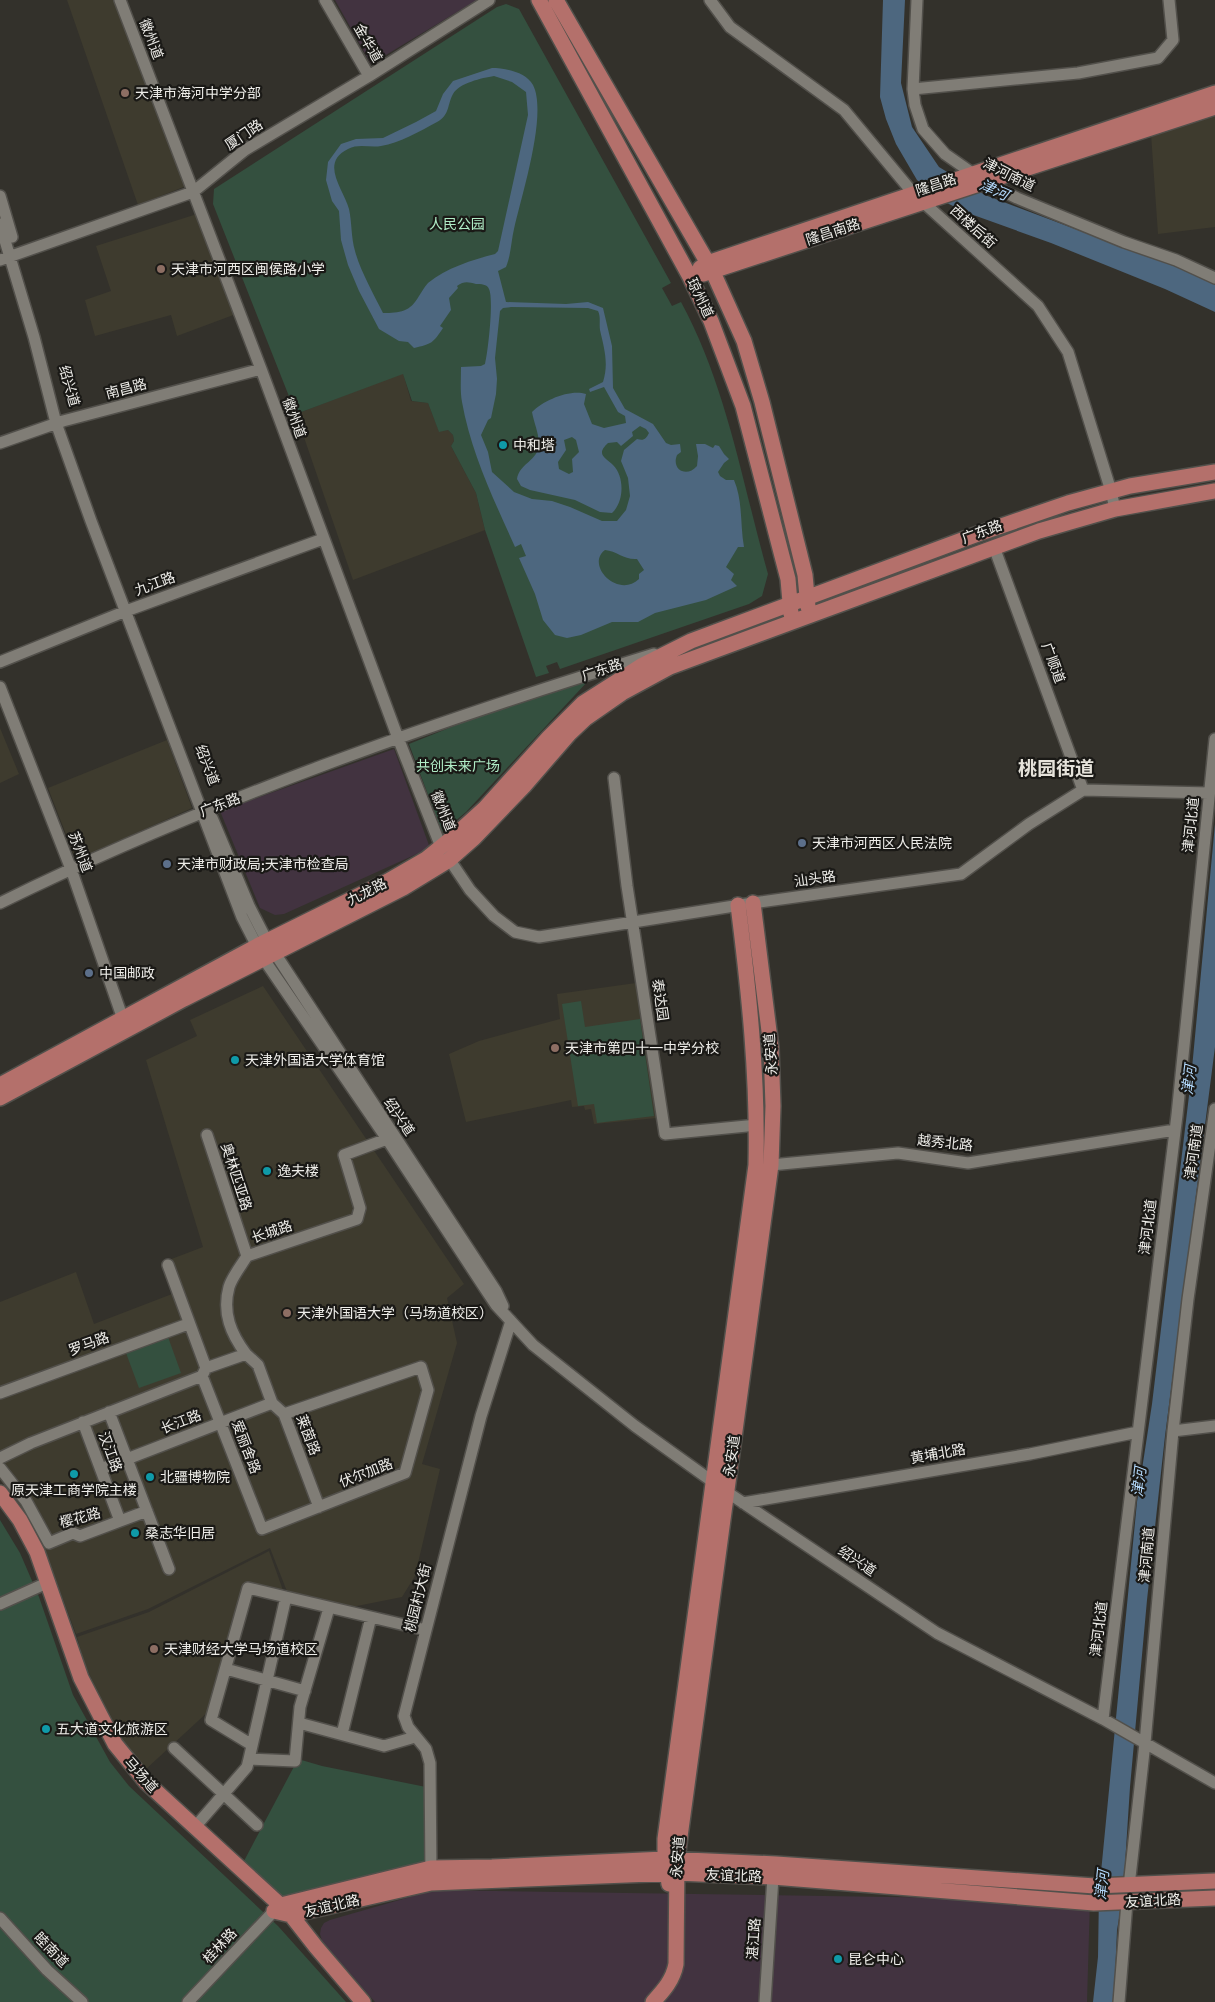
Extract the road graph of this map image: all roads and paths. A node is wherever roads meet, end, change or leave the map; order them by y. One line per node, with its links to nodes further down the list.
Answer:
1 (120, 0): 14 (street, 徽州道)
2 (326, 0): 9 (street, 金华道)
3 (489, 0): 9 (street, 厦门路)
4 (539, 0): 20 (main road, 琼州道)
5 (556, 0): 19 (main road, 琼州道)
6 (710, 0): 16 (street, 西楼后街)
7 (917, 0): 10 (street, 津河南道)
8 (1169, 0): 10 (street)
9 (369, 76): 14 (street, 厦门路)
10 (912, 89): 13 (street, 津河南道)
11 (1215, 94): 13 (main road, 隆昌路)
12 (1215, 107): 13 (main road, 隆昌路)
13 (975, 179): 16 (main road, 隆昌路); 21 (street, 津河南道)
14 (193, 192): 18 (street, 厦门路); 22 (street, 徽州道)
15 (0, 196): 18 (street, 绍兴道)
16 (921, 196): 19 (main road, 隆昌南路); 26 (street, 西楼后街)
17 (0, 224): 18 (street, 绍兴道)
18 (9, 257): 23 (street, 绍兴道)
19 (710, 267): 20 (main road, 隆昌南路); 31 (main road, 琼州道)
20 (690, 277): 32 (main road, 琼州道)
21 (1215, 278)
22 (261, 369): 23 (street, 南昌路); 29 (street, 徽州道)
23 (60, 422): 24 (street, 南昌路); 33 (street, 绍兴道)
24 (0, 442)
25 (1215, 472): 26 (main road, 广东路)
26 (1111, 491): 28 (street, 西楼后街); 31 (main road, 广东路)
27 (1215, 491): 28 (main road, 广东路)
28 (1115, 509): 30 (main road, 广东路)
29 (323, 539): 33 (street, 九江路); 40 (street, 徽州道)
30 (994, 547): 34 (main road, 广东路); 43 (street, 广顺道)
31 (808, 598): 32 (main road, 广东路); 34 (main road)
32 (791, 604): 35 (main road, 琼州道); 36 (main road, 广东路)
33 (130, 609): 38 (street, 九江路); 45 (street, 绍兴道)
34 (807, 617): 35 (main road, 广东路)
35 (789, 623): 37 (main road, 广东路)
36 (691, 641): 40 (street, 广东路); 46 (main road, 九龙路)
37 (688, 659): 46 (main road, 九龙路)
38 (0, 662)
39 (0, 687): 47 (street, 苏州道)
40 (398, 738): 45 (street, 广东路); 46 (street, 徽州道)
41 (1215, 739): 44 (street, 津河北道)
42 (614, 778): 50 (street, 泰达园)
43 (1083, 790): 44 (street); 49 (street, 汕头路)
44 (1209, 794): 57 (street, 津河北道)
45 (205, 810): 47 (street, 广东路); 51 (street, 绍兴道)
46 (445, 853): 50 (street, 汕头路); 51 (main road, 九龙路)
47 (71, 869): 48 (street, 广东路); 52 (street, 苏州道)
48 (0, 903)
49 (746, 904): 50 (street, 汕头路); 56 (main road, 永安道); 60 (main road, 永安道)
50 (634, 922): 56 (street, 泰达园)
51 (265, 949): 52 (main road, 九龙路); 59 (street, 绍兴道); 63 (street, 绍兴道)
52 (124, 1024): 53 (main road, 九龙路); 54 (main road, 九龙路)
53 (0, 1085)
54 (0, 1098)
55 (1212, 1117): 75 (street, 津河南道)
56 (756, 1125): 80 (main road, 永安道)
57 (1174, 1130): 60 (street, 越秀北路); 74 (street, 津河北道)
58 (206, 1135): 61 (street, 奥林匹亚路)
59 (387, 1139): 61 (street, 长城路); 63 (street, 绍兴道)
60 (771, 1165): 81 (main road, 永安道)
61 (247, 1256): 65 (street, 长城路)
62 (168, 1265): 64 (street, 爱丽舍路)
63 (511, 1320): 80 (street, 绍兴道); 95 (street, 桃园村大街)
64 (188, 1324): 66 (street, 爱丽舍路); 67 (street, 罗马路)
65 (246, 1354): 66 (street); 68 (street, 莱茵路)
66 (204, 1372): 69 (street); 72 (street, 爱丽舍路)
67 (0, 1393)
68 (272, 1403): 70 (street, 莱茵路); 72 (street, 长江路)
69 (109, 1412): 71 (street); 77 (street)
70 (284, 1414): 85 (street, 莱茵路); 85 (street, 伏尔加路)
71 (83, 1422): 76 (street); 79 (street, 汉江路)
72 (221, 1423): 77 (street, 长江路); 88 (street, 爱丽舍路)
73 (1215, 1426): 75 (street)
74 (1138, 1432): 83 (street, 黄埔北路); 99 (street, 津河北道)
75 (1173, 1432): 103 (street, 津河南道)
76 (0, 1458)
77 (127, 1459): 79 (street, 长江路); 86 (street)
78 (0, 1468): 87 (street, 樱花路)
79 (101, 1470): 87 (street, 汉江路)
80 (713, 1482): 81 (street, 绍兴道); 111 (main road, 永安道)
81 (727, 1492): 83 (street, 绍兴道); 111 (main road, 永安道)
82 (0, 1493): 90 (main road, 马场道)
83 (743, 1503): 99 (street, 绍兴道)
84 (0, 1505): 90 (main road, 马场道)
85 (319, 1507): 88 (street, 伏尔加路)
86 (147, 1511): 87 (street, 樱花路); 89 (street)
87 (120, 1521)
88 (262, 1529)
89 (169, 1569)
90 (46, 1583): 92 (street); 110 (main road, 马场道); 119 (main road, 马场道)
91 (286, 1597): 93 (street); 96 (street); 97 (street)
92 (0, 1604)
93 (329, 1608): 94 (street); 98 (street)
94 (371, 1617): 95 (street); 101 (street)
95 (426, 1630): 102 (street, 桃园村大街)
96 (226, 1669): 97 (street); 104 (street)
97 (267, 1680): 98 (street); 104 (street)
98 (305, 1691): 100 (street)
99 (1108, 1722): 103 (street, 绍兴道)
100 (299, 1723): 101 (street); 106 (street)
101 (342, 1734): 102 (street)
102 (415, 1737): 112 (street, 桃园村大街)
103 (1146, 1744): 107 (street, 绍兴道); 115 (street, 津河南道)
104 (252, 1745): 106 (street)
105 (174, 1748): 108 (street)
106 (248, 1759): 108 (street)
107 (1215, 1783)
108 (223, 1794): 109 (street); 110 (street)
109 (257, 1825)
110 (195, 1827): 119 (main road, 马场道)
111 (671, 1866): 112 (main road, 友谊北路); 113 (main road, 友谊北路); 115 (main road, 友谊北路); 126 (main road, 永安道); 127 (main road, 永安道)
112 (431, 1876): 118 (main road, 友谊北路); 119 (main road, 友谊北路)
113 (773, 1878): 117 (main road, 友谊北路); 128 (street, 湛江路)
114 (1215, 1881): 115 (main road, 友谊北路)
115 (1129, 1886)
116 (1215, 1898): 117 (main road, 友谊北路)
117 (1127, 1902): 129 (street)
118 (330, 1906): 119 (main road, 友谊北路); 121 (main road)
119 (282, 1910): 121 (main road, 马场道); 123 (street, 桂林路); 124 (main road, 马场道)
120 (0, 1918): 122 (street, 睦南道)
121 (316, 1947): 125 (main road, 马场道)
122 (82, 2002)
123 (188, 2002)
124 (353, 2002)
125 (363, 2002)
126 (647, 2002)
127 (653, 2002)
128 (765, 2002)
129 (1119, 2002)

